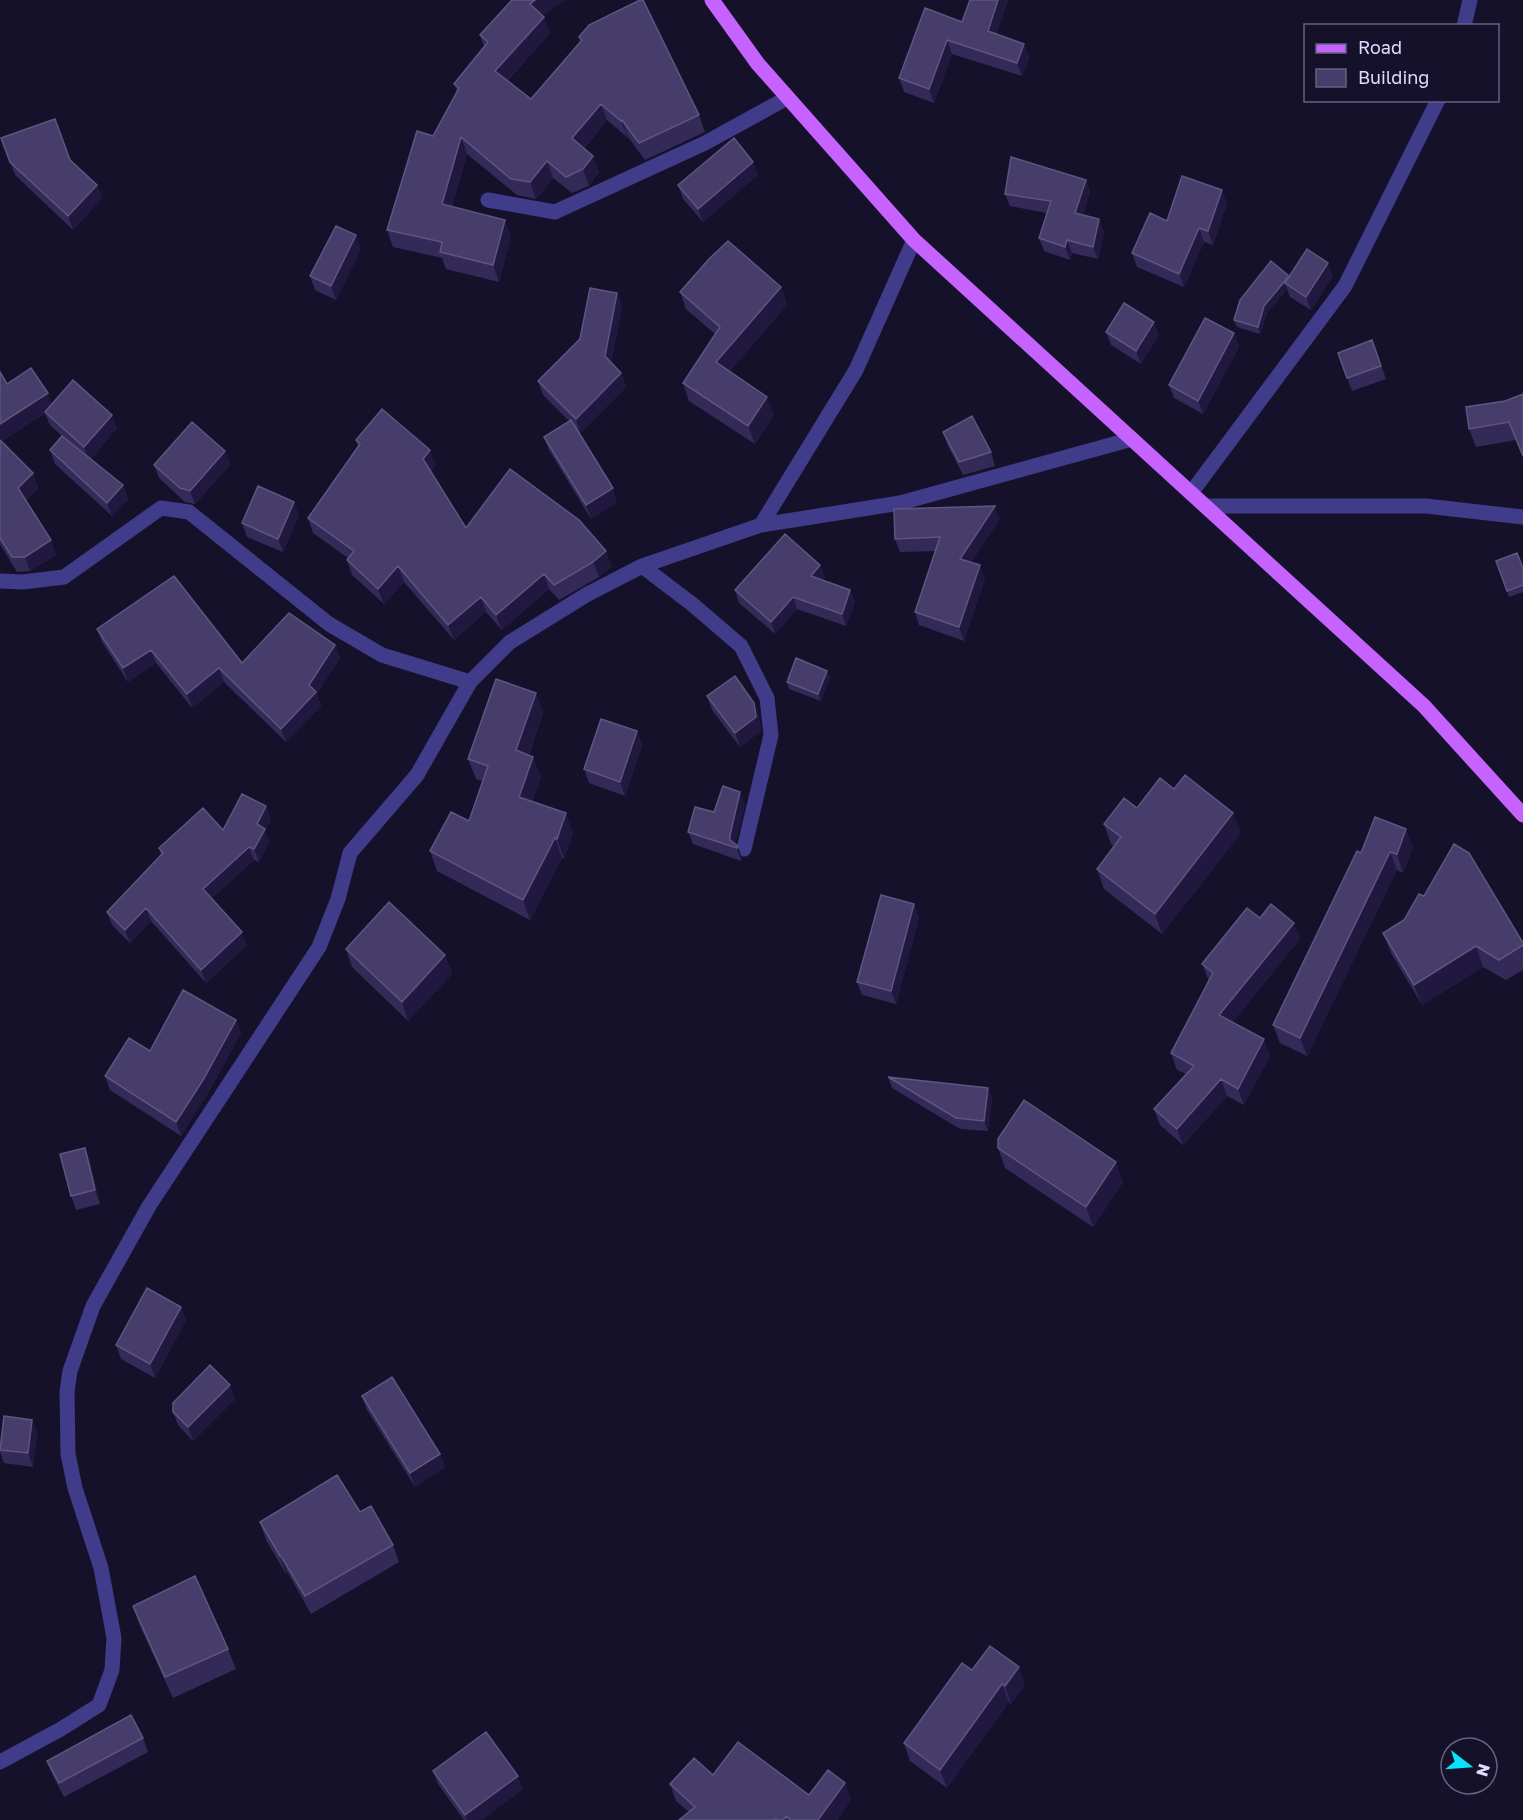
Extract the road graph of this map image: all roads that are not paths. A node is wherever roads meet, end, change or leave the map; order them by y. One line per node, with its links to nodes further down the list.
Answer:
1 (712, 0): 4 (main road)
2 (1470, 0): 3 (street)
3 (1464, 24)
4 (787, 98): 6 (street); 7 (main road)
5 (1437, 102): 9 (street)
6 (488, 200)
7 (914, 240): 8 (main road); 12 (street)
8 (1132, 439): 9 (main road); 12 (street)
9 (1191, 493): 10 (main road)
10 (1206, 506): 11 (street); 16 (main road)
11 (1523, 517)
12 (760, 525): 13 (street)
13 (642, 566): 15 (street); 17 (street)
14 (0, 581): 15 (street)
15 (470, 682): 18 (street)
16 (1523, 815)
17 (744, 849)
18 (0, 1762)

